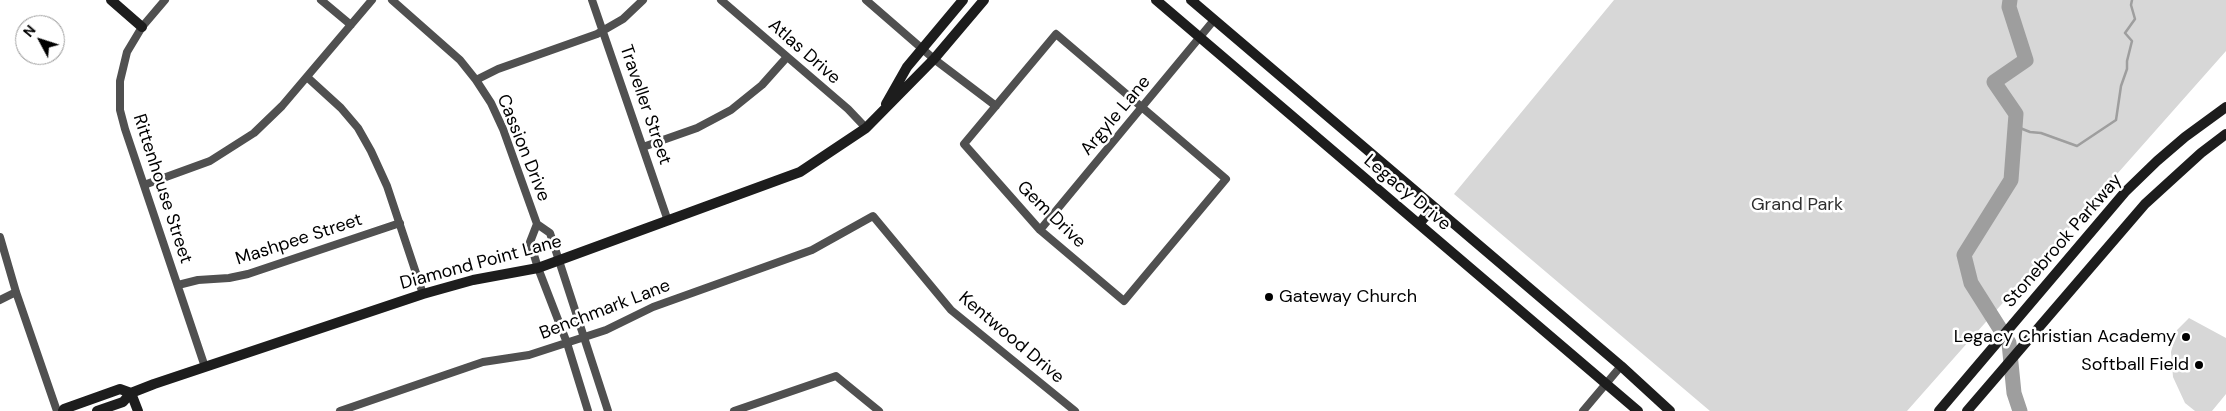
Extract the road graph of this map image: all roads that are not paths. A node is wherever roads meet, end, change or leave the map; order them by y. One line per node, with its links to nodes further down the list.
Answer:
1 (111, 0): 16 (main road)
2 (164, 0): 16 (street, Rittenhouse Street)
3 (321, 0): 15 (street)
4 (372, 0): 15 (street)
5 (392, 0): 23 (street, Cassion Drive)
6 (592, 0): 17 (street, Traveller Street)
7 (643, 0): 17 (street)
8 (721, 0): 20 (street, Atlas Drive)
9 (866, 0): 19 (street)
10 (963, 0): 19 (main road, Diamond Point Lane)
11 (984, 0): 21 (main road, Diamond Point Lane)
12 (1156, 0): 18 (main road, Legacy Drive)
13 (1191, 0): 14 (main road, Legacy Drive)
14 (1214, 20): 18 (street, Argyle Lane); 32 (main road, Legacy Drive)
15 (351, 25): 22 (street)
16 (142, 26): 31 (street, Rittenhouse Street)
17 (604, 31): 23 (street); 30 (street, Traveller Street)
18 (1200, 37): 26 (street, Argyle Lane); 37 (main road, Legacy Drive)
19 (922, 49): 21 (street); 27 (main road, Diamond Point Lane)
20 (787, 57): 28 (street, Atlas Drive); 30 (street)
21 (934, 59): 24 (street); 27 (main road, Diamond Point Lane)
22 (307, 77): 31 (street); 35 (street)
23 (476, 80): 36 (street, Cassion Drive)
24 (996, 106): 26 (street); 38 (street, Gem Drive)
25 (2226, 107): 65 (main road, Stonebrook Parkway)
26 (1142, 108): 38 (street, Argyle Lane); 38 (street, Gem Drive)
27 (881, 114): 28 (main road, Diamond Point Lane)
28 (866, 128): 34 (main road, Diamond Point Lane)
29 (2226, 134): 66 (main road, Stonebrook Parkway)
30 (644, 147): 34 (street, Traveller Street)
31 (144, 185): 42 (street, Rittenhouse Street)
32 (1433, 207): 37 (main road); 48 (main road, Legacy Drive)
33 (874, 216): 46 (street, Benchmark Lane); 61 (street, Kentwood Drive)
34 (668, 220): 40 (main road, Diamond Point Lane)
35 (400, 223): 42 (street, Mashpee Street); 44 (street)
36 (537, 224): 40 (street, Cassion Drive); 41 (street, Cassion Drive)
37 (1419, 224): 50 (main road, Legacy Drive)
38 (1040, 230)
39 (0, 237): 43 (street)
40 (558, 261): 41 (main road, Diamond Point Lane); 46 (street, Cassion Drive)
41 (538, 268): 44 (main road, Diamond Point Lane); 47 (street, Cassion Drive)
42 (178, 285): 49 (street, Rittenhouse Street)
43 (16, 292): 45 (street); 52 (street)
44 (423, 294): 49 (main road, Diamond Point Lane)
45 (0, 300)
46 (583, 337): 47 (street, Benchmark Lane); 58 (street, Cassion Drive)
47 (568, 343): 56 (street, Benchmark Lane); 57 (street, Cassion Drive)
48 (1621, 366): 50 (street); 64 (main road, Legacy Drive)
49 (205, 367): 51 (main road, Diamond Point Lane)
50 (1606, 383): 62 (street); 63 (main road, Legacy Drive)
51 (132, 393): 53 (main road, Diamond Point Lane); 54 (main road, Diamond Point Lane); 55 (main road)
52 (58, 411)
53 (63, 411)
54 (97, 411)
55 (138, 411)
56 (340, 411)
57 (588, 411)
58 (608, 411)
59 (734, 411): 60 (street)
60 (879, 411)
61 (1075, 411)
62 (1583, 411)
63 (1638, 411)
64 (1670, 411)
65 (1939, 411)
66 (1967, 411)

